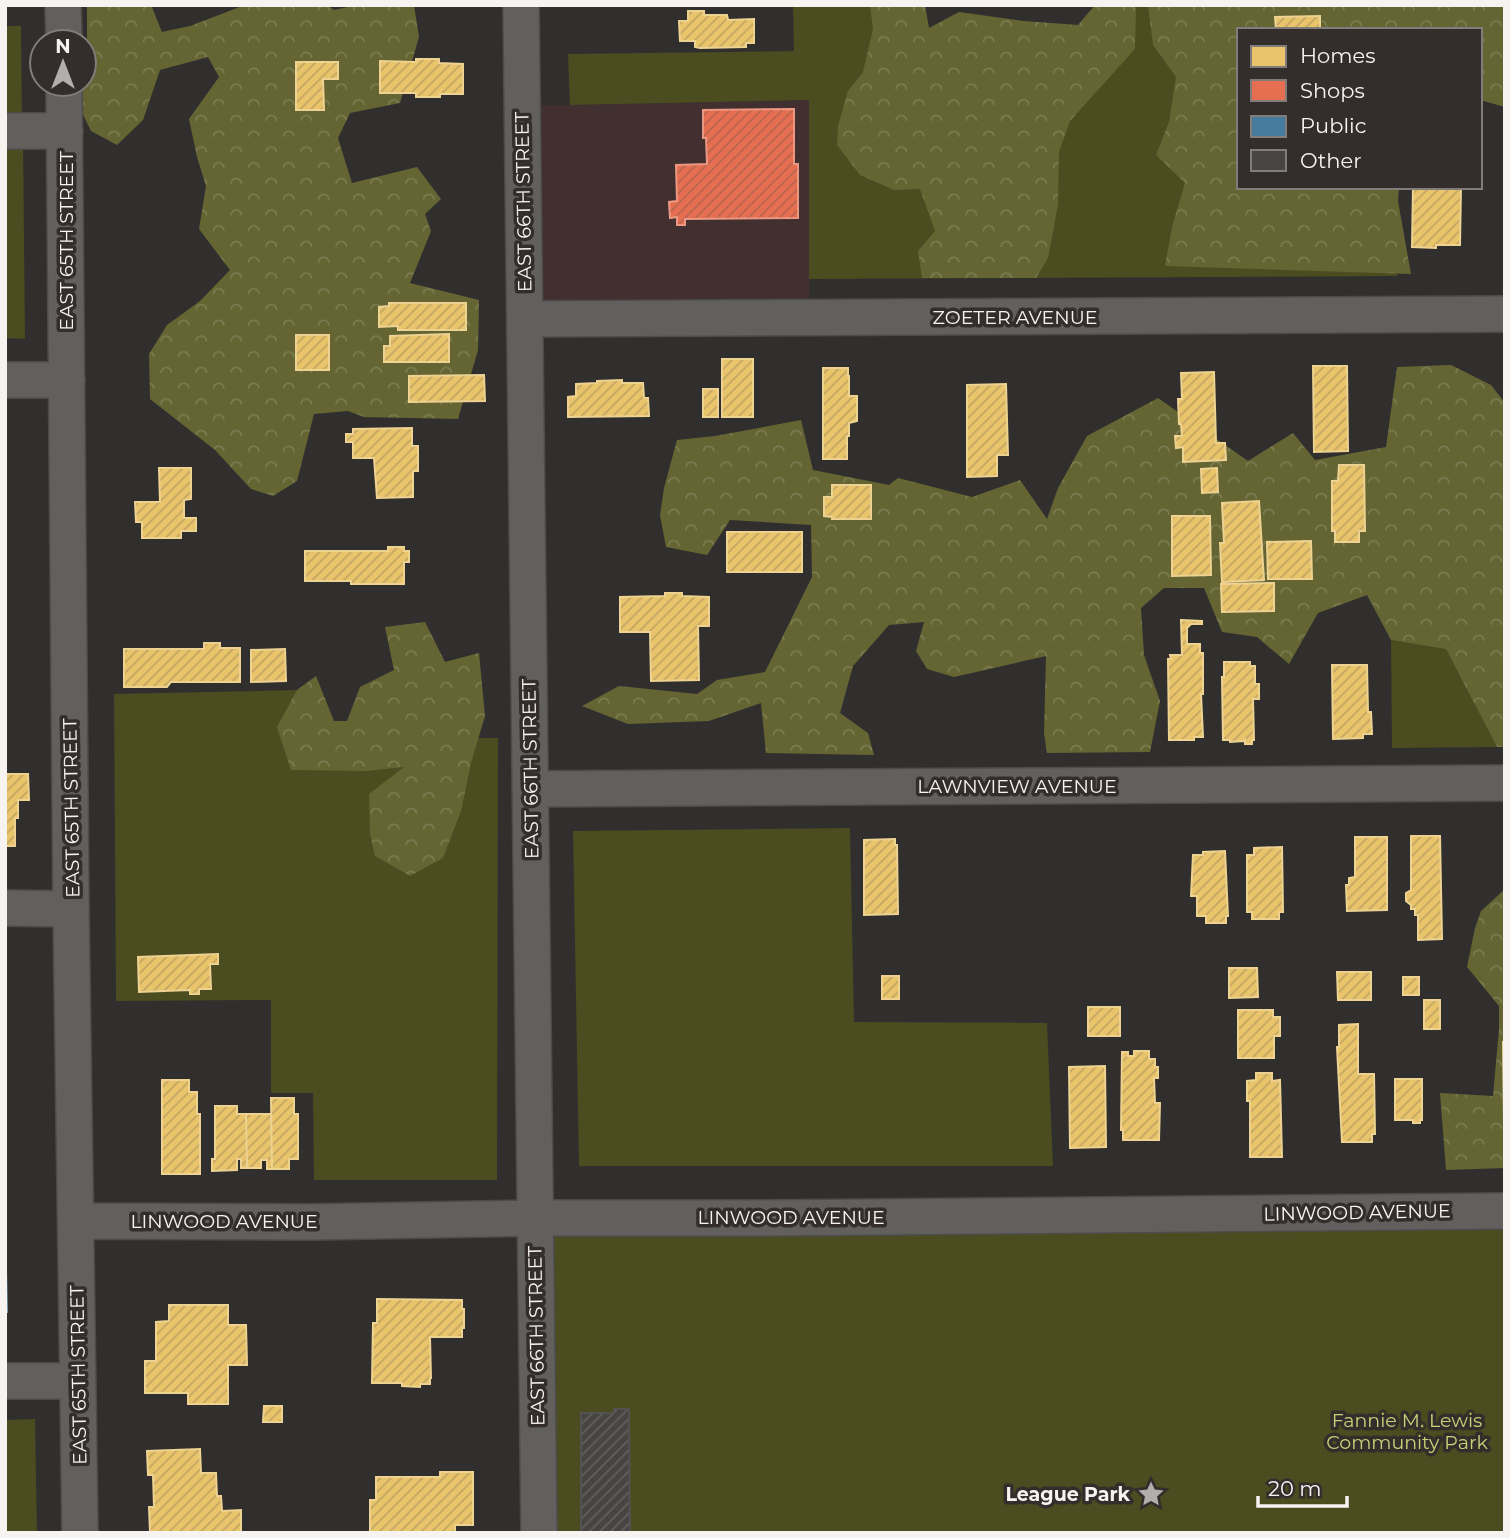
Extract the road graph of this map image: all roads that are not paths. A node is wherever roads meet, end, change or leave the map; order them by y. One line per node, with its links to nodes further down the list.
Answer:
1 (63, 5): 3 (street)
2 (521, 5): 8 (street, EAST 66TH STREET)
3 (64, 28)
4 (64, 98): 6 (street, EAST 65TH STREET)
5 (5, 131): 6 (street)
6 (65, 131): 10 (street, EAST 65TH STREET)
7 (1505, 314): 8 (street, ZOETER AVENUE)
8 (524, 319): 12 (street, EAST 66TH STREET)
9 (5, 380): 10 (street)
10 (67, 380): 14 (street, EAST 65TH STREET)
11 (1505, 783): 12 (street, LAWNVIEW AVENUE)
12 (530, 789): 16 (street, EAST 66TH STREET)
13 (5, 908): 14 (street)
14 (71, 909): 17 (street, EAST 65TH STREET)
15 (1505, 1211): 16 (street, LINWOOD AVENUE)
16 (535, 1217): 17 (street, LINWOOD AVENUE); 21 (street, EAST 66TH STREET)
17 (76, 1221): 19 (street, EAST 65TH STREET)
18 (5, 1381): 19 (street)
19 (78, 1381): 20 (street, EAST 65TH STREET)
20 (80, 1533)
21 (539, 1533)

